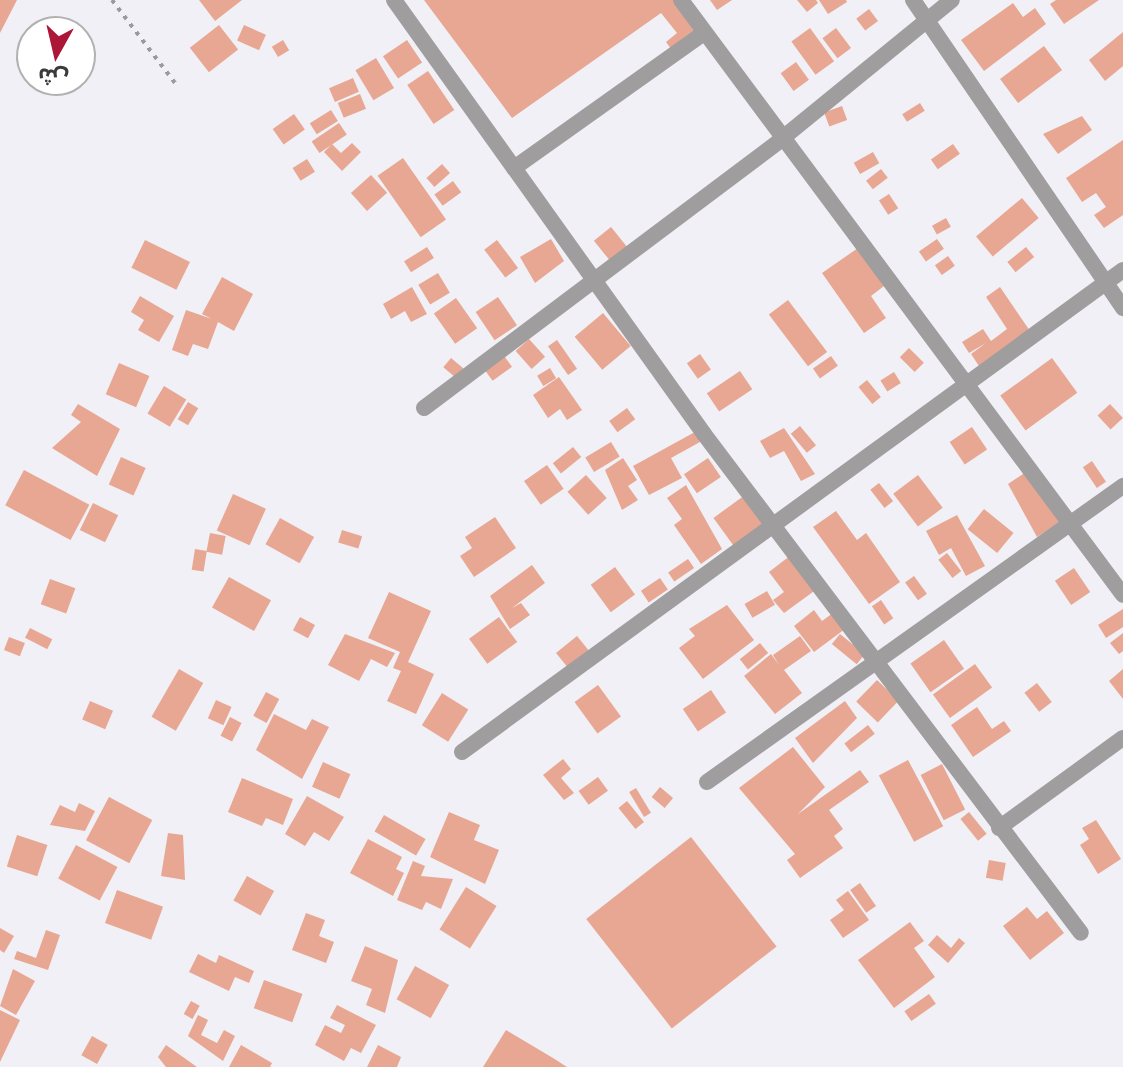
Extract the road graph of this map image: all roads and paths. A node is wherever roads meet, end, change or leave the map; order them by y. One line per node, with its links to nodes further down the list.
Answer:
1 (112, 0): 8 (path)
2 (394, 0): 10 (street)
3 (681, 0): 7 (street)
4 (913, 0): 6 (street)
5 (952, 0): 6 (street)
6 (927, 18): 9 (street); 13 (street)
7 (704, 33): 9 (street); 10 (street)
8 (178, 87)
9 (779, 141): 12 (street); 15 (street)
10 (514, 168): 12 (street)
11 (1123, 270): 13 (street)
12 (594, 280): 16 (street); 18 (street)
13 (1105, 284): 14 (street); 15 (street)
14 (1123, 308)
15 (964, 386): 18 (street); 19 (street)
16 (424, 408)
17 (1123, 486): 19 (street)
18 (773, 526): 21 (street); 23 (street)
19 (1070, 526): 20 (street); 21 (street)
20 (1123, 595)
21 (876, 664): 24 (street); 25 (street)
22 (1123, 738): 25 (street)
23 (462, 752)
24 (707, 782)
25 (999, 828): 26 (street)
26 (1081, 933)

